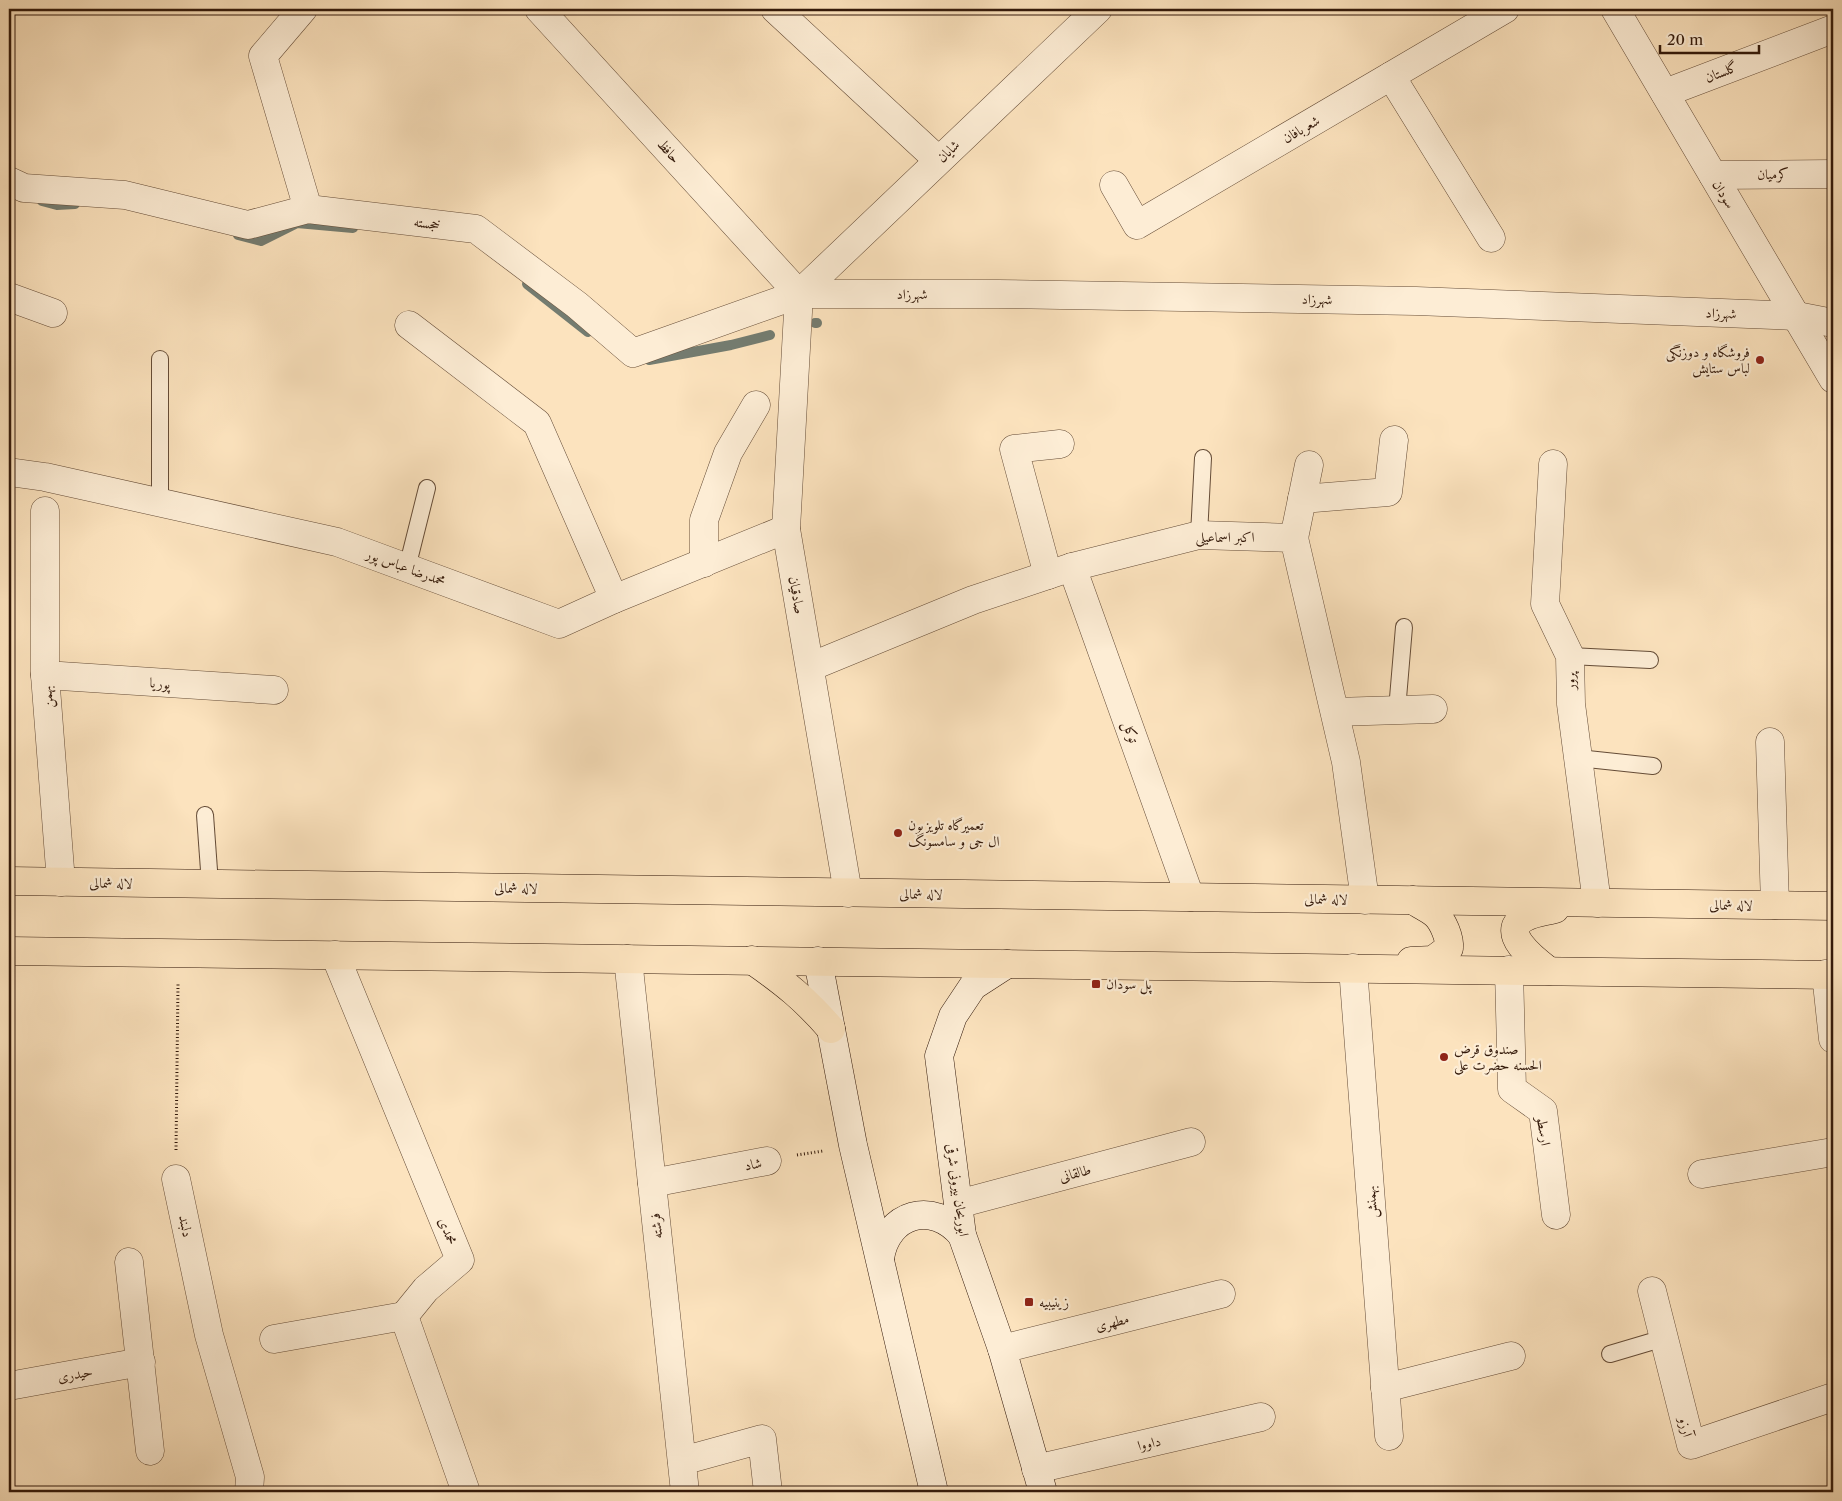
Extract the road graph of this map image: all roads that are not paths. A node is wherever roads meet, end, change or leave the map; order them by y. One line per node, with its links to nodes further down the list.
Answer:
1 (303, 9): 15 (street)
2 (540, 9): 17 (street, حافظ)
3 (775, 9): 10 (street)
4 (1098, 9): 10 (street, شایان)
5 (1505, 9): 8 (street, شعربافان)
6 (1615, 9): 9 (street, سودان)
7 (1833, 29): 9 (street, گلستان)
8 (1391, 76): 14 (street, شعربافان); 16 (street)
9 (1664, 94): 12 (street, سودان)
10 (938, 160): 17 (street, شایان)
11 (1833, 174): 12 (street, کرمیان)
12 (1713, 175): 20 (street, سودان)
13 (9, 181): 15 (street, خجسته)
14 (1114, 186)
15 (308, 209): 17 (street, خجسته)
16 (1492, 238)
17 (799, 294): 20 (street, شهرزاد); 36 (street, صادقیان)
18 (9, 297): 19 (street)
19 (53, 313)
20 (1797, 316): 21 (street, شهرزاد); 24 (street, سودان)
21 (1833, 323)
22 (409, 325): 42 (street)
23 (160, 359): 34 (lane)
24 (1833, 379)
25 (756, 405): 39 (street)
26 (1394, 440): 33 (street)
27 (1060, 444): 41 (street, توکل)
28 (1202, 458): 37 (lane)
29 (1553, 464): 44 (street, پرور)
30 (1309, 465): 33 (street)
31 (9, 472): 34 (street, محمدرضا عباس پور)
32 (428, 488): 40 (lane)
33 (1302, 499): 38 (street)
34 (160, 503): 40 (street, محمدرضا عباس پور)
35 (45, 511): 47 (street, بهمن)
36 (786, 529): 39 (street, محمدرضا عباس پور); 46 (street, صادقیان)
37 (1199, 535): 38 (street, اکبر اسماعیلی); 41 (street, اکبر اسماعیلی)
38 (1294, 538): 51 (street)
39 (704, 563): 42 (street, محمدرضا عباس پور)
40 (407, 568): 42 (street, محمدرضا عباس پور)
41 (1060, 571): 46 (street, اکبر اسماعیلی); 60 (street, توکل)
42 (614, 599)
43 (1404, 627): 50 (lane)
44 (1570, 656): 45 (lane); 53 (street, پرور)
45 (1650, 660)
46 (810, 667): 59 (street, صادقیان)
47 (45, 675): 48 (street, پوریا); 57 (street, بهمن)
48 (274, 690)
49 (1433, 709): 50 (street)
50 (1397, 710): 51 (street)
51 (1335, 712): 61 (street)
52 (1770, 742): 64 (street)
53 (1578, 758): 54 (lane); 63 (street, پرور)
54 (1653, 766)
55 (205, 815): 58 (lane)
56 (9, 881): 57 (main road, لاله شمالی)
57 (61, 882): 58 (main road, لاله شمالی)
58 (210, 884): 59 (main road, لاله شمالی)
59 (848, 893): 60 (main road, لاله شمالی)
60 (1190, 897): 61 (main road, لاله شمالی)
61 (1365, 900): 62 (main road, لاله شمالی)
62 (1413, 900): 63 (main road, لاله شمالی); 72 (main road)
63 (1587, 903): 64 (main road, لاله شمالی); 74 (main road)
64 (1775, 905): 65 (main road, لاله شمالی)
65 (1833, 906)
66 (9, 951): 67 (main road)
67 (335, 955): 68 (main road); 91 (street, محمدی)
68 (628, 959): 69 (main road); 83 (street, فرشته)
69 (752, 960): 70 (main road); 76 (main road)
70 (818, 962): 71 (main road); 76 (street)
71 (1007, 964): 72 (main road); 84 (street, ابوریحان بیرونی شرقی)
72 (1362, 968): 73 (main road); 99 (street, بهمنش)
73 (1509, 970): 74 (main road); 85 (street, ارسطو)
74 (1549, 971): 75 (main road)
75 (1830, 975): 77 (street)
76 (831, 1029): 87 (street)
77 (1833, 1038)
78 (1191, 1142): 84 (street, طالقانی)
79 (1833, 1152): 81 (street)
80 (767, 1161): 83 (street, شاد)
81 (1702, 1174)
82 (176, 1179): 106 (street, دلبند)
83 (652, 1183): 104 (street, فرشته)
84 (958, 1204): 86 (street, ابوریحان بیرونی شرقی)
85 (1556, 1215)
86 (962, 1234): 87 (street); 94 (street, ابوریحان بیرونی شرقی)
87 (880, 1258): 110 (street)
88 (129, 1262): 97 (street)
89 (1652, 1291): 92 (street, آرزو)
90 (1221, 1294): 94 (street, مطهری)
91 (404, 1316): 93 (street); 107 (street)
92 (1664, 1338): 95 (lane); 100 (street, آرزو)
93 (274, 1339)
94 (1002, 1349): 105 (street, ابوریحان بیرونی شرقی)
95 (1610, 1354)
96 (1511, 1356): 99 (street)
97 (140, 1362): 98 (street, حیدری); 103 (street)
98 (9, 1386)
99 (1385, 1388): 102 (street, بهمنش)
100 (1833, 1397)
101 (1261, 1417): 105 (street, داووا)
102 (1389, 1436)
103 (150, 1451)
104 (682, 1461): 108 (street, فرشته); 109 (street)
105 (1039, 1481)
106 (249, 1492)
107 (466, 1492)
108 (685, 1492)
109 (768, 1492)
110 (934, 1492)

